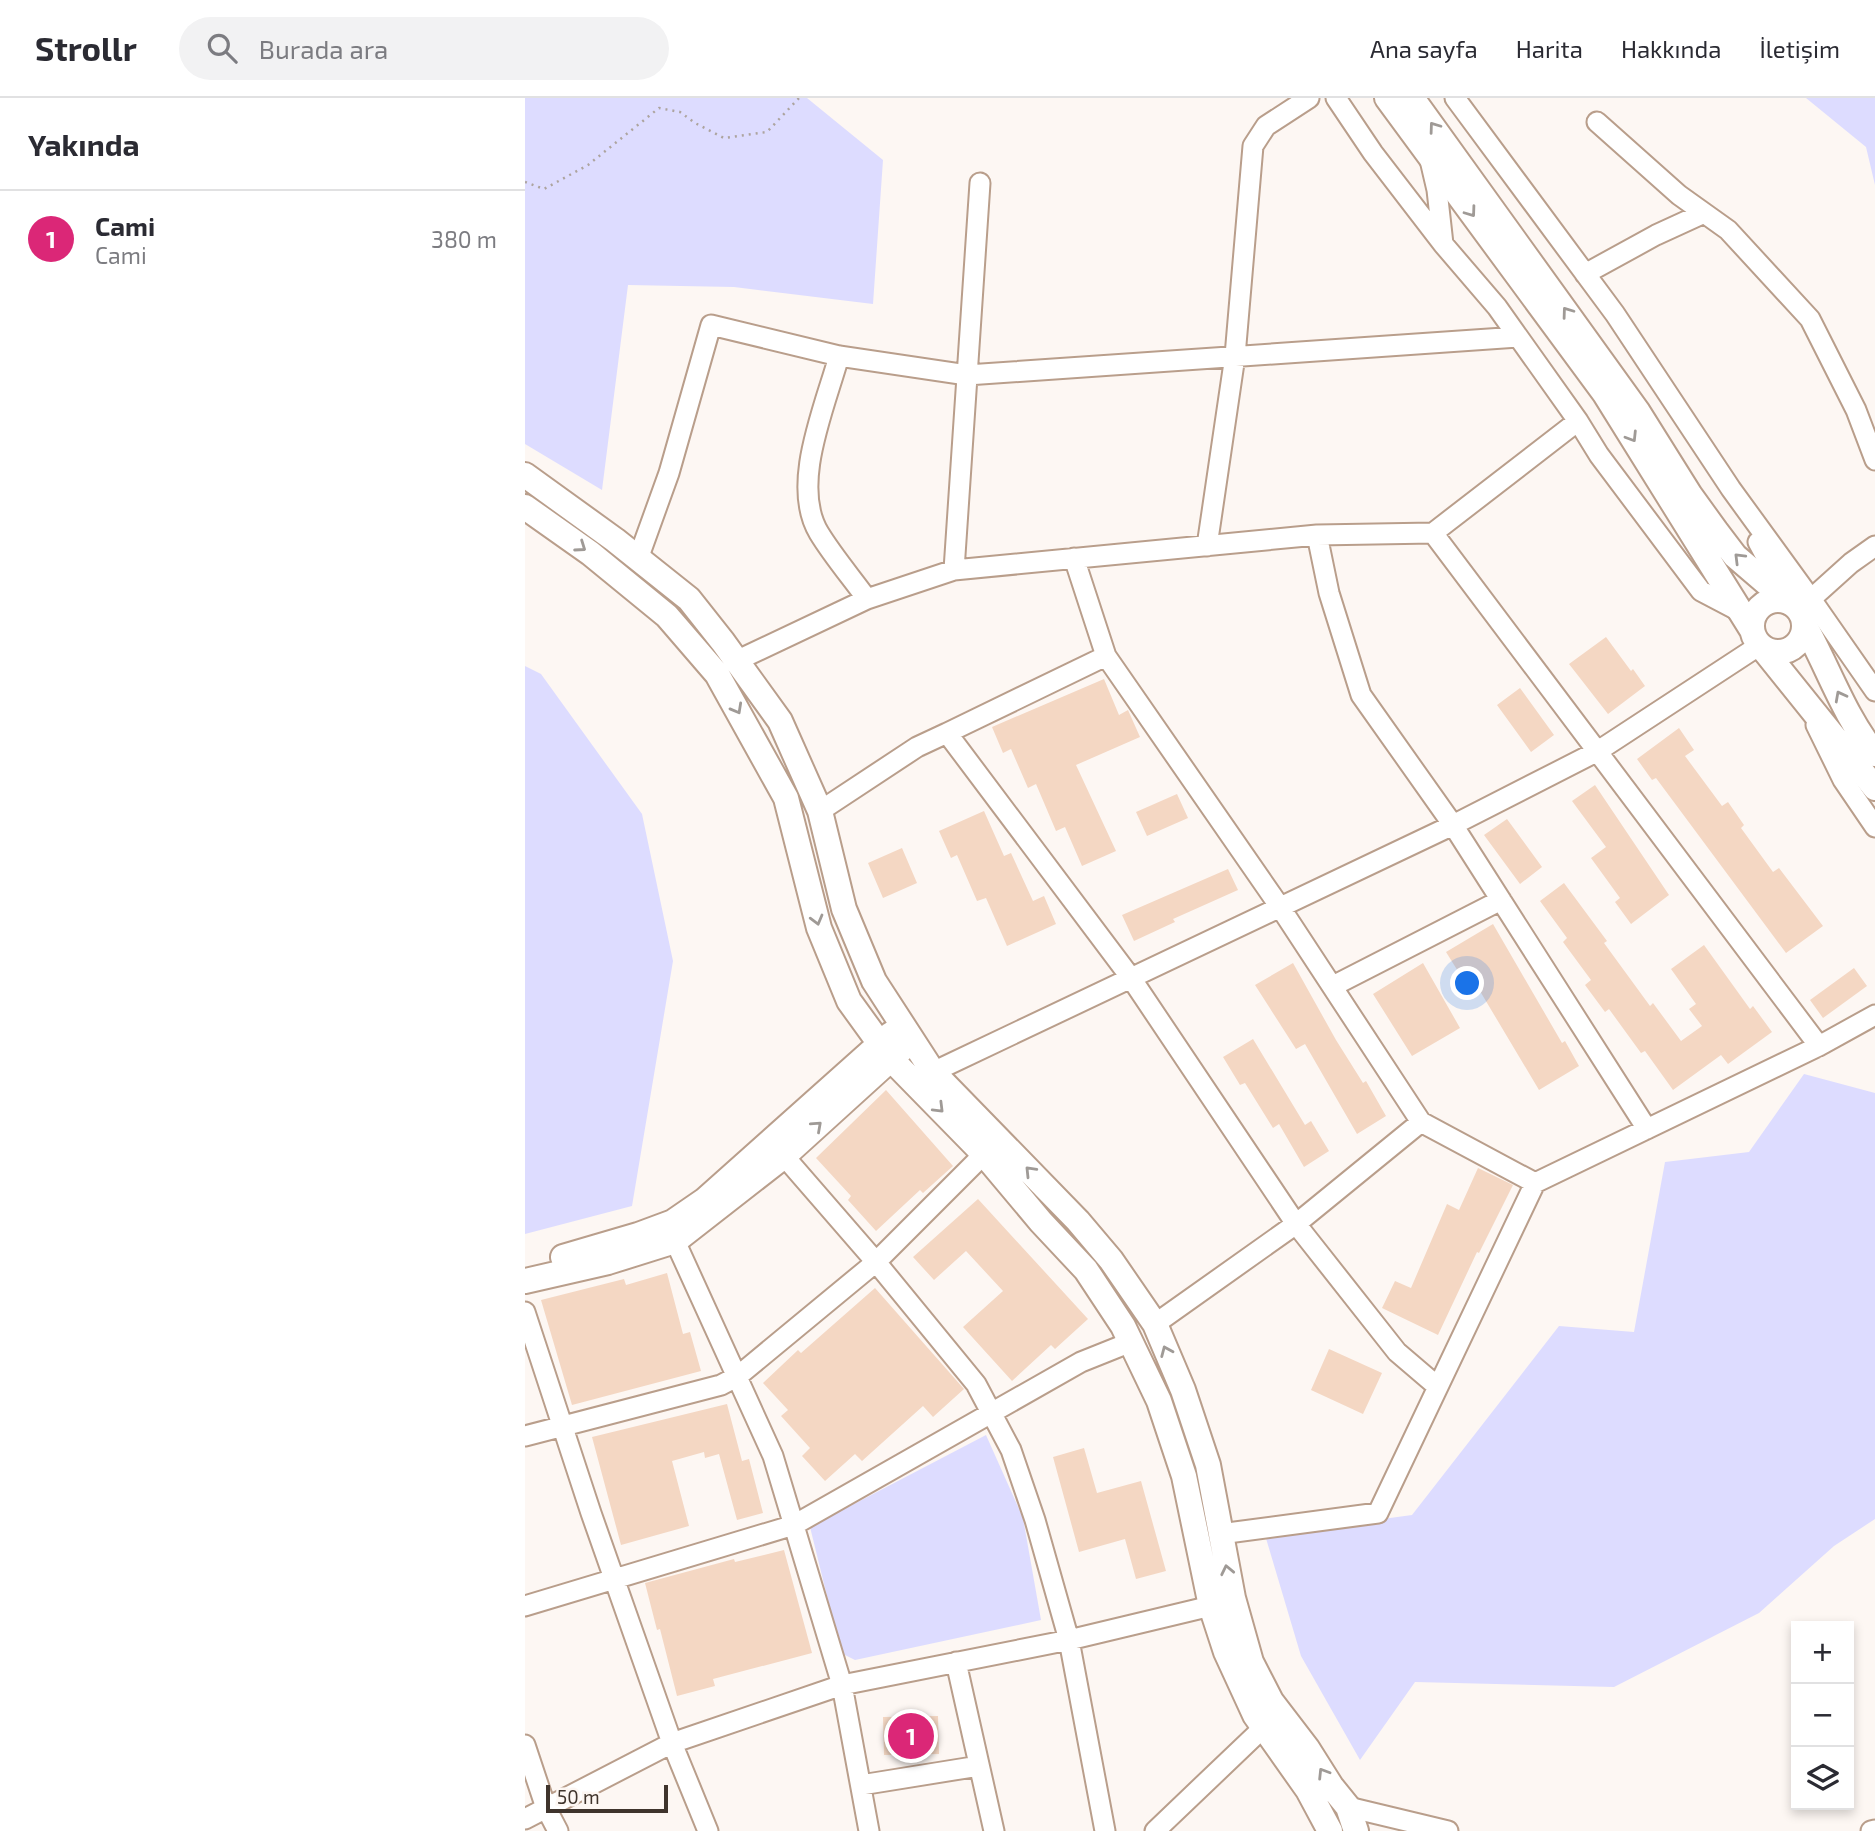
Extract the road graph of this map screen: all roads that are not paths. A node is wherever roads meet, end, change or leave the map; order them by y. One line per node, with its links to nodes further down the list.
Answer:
1 (1309, 98): 14 (street)
2 (1336, 98): 10 (street)
3 (1387, 98): 7 (street)
4 (1412, 98): 28 (street, one-way to 4)
5 (1455, 98): 11 (street)
6 (1597, 122): 9 (street)
7 (1429, 156): 10 (street); 29 (street, one-way to 29)
8 (981, 183): 15 (street)
9 (1704, 213): 11 (street); 17 (street)
10 (1443, 244): 12 (street)
11 (1585, 274): 28 (street)
12 (1518, 337): 14 (street); 16 (street)
13 (839, 356): 15 (street); 24 (street); 27 (street)
14 (1235, 356): 15 (street); 23 (street)
15 (967, 375): 26 (street)
16 (1578, 421): 20 (street); 29 (street)
17 (1875, 460)
18 (525, 475): 24 (street)
19 (525, 507): 48 (street, one-way to 48)
20 (1433, 533): 21 (street); 35 (street)
21 (1317, 535): 23 (street); 39 (street)
22 (1875, 545): 28 (street)
23 (1207, 546): 25 (street)
24 (638, 558): 31 (street)
25 (1074, 558): 26 (street); 30 (street)
26 (954, 570): 27 (street)
27 (867, 599): 31 (street)
28 (1801, 609): 29 (street); 29 (street); 32 (street); 36 (street, one-way to 28)
29 (1751, 629): 33 (street); 35 (street)
30 (1106, 656): 34 (street); 42 (street)
31 (736, 661): 38 (street)
32 (1872, 687)
33 (1803, 699): 37 (street); 40 (street)
34 (947, 733): 38 (street); 43 (street)
35 (1598, 751): 39 (street); 47 (street)
36 (1875, 754)
37 (1875, 788)
38 (820, 811): 46 (street)
39 (1453, 825): 41 (street); 42 (street)
40 (1875, 827)
41 (1501, 900): 44 (street); 51 (street)
42 (1280, 907): 43 (street); 44 (street)
43 (1131, 978): 49 (street); 55 (street)
44 (1333, 986): 50 (street)
45 (1875, 1015): 47 (street)
46 (908, 1032): 48 (street); 49 (street)
47 (1819, 1046): 51 (street)
48 (885, 1051): 52 (street, one-way to 52); 53 (street, one-way to 48); 58 (street)
49 (933, 1072): 61 (street, one-way to 49)
50 (1421, 1122): 54 (street); 55 (street)
51 (1647, 1129): 54 (street)
52 (984, 1154): 57 (street); 62 (street)
53 (784, 1156): 56 (street); 57 (street)
54 (1535, 1183): 64 (street)
55 (1296, 1224): 61 (street); 64 (street)
56 (675, 1241): 59 (street); 63 (street)
57 (876, 1262): 63 (street); 65 (street)
58 (525, 1268)
59 (525, 1281)
60 (525, 1312): 66 (street)
61 (1155, 1324): 69 (street, one-way to 61)
62 (1131, 1342): 65 (street); 72 (street)
63 (738, 1376): 66 (street); 68 (street)
64 (1438, 1387): 69 (street)
65 (992, 1413): 68 (street); 73 (street)
66 (563, 1427): 67 (street); 70 (street)
67 (525, 1436)
68 (794, 1525): 70 (street); 75 (street)
69 (1220, 1534): 81 (street, one-way to 69)
70 (614, 1580): 71 (street); 77 (street)
71 (525, 1606)
72 (1211, 1606): 73 (street); 76 (street)
73 (1069, 1640): 74 (street); 88 (street)
74 (956, 1662): 75 (street); 79 (street)
75 (842, 1685): 77 (street); 80 (street)
76 (1264, 1727): 89 (street); 90 (street)
77 (672, 1743): 82 (street); 85 (street)
78 (525, 1745): 82 (street)
79 (979, 1766): 80 (street); 87 (street)
80 (861, 1785): 86 (street)
81 (1348, 1807): 91 (street); 92 (street)
82 (546, 1808): 83 (street); 84 (street)
83 (525, 1819)
84 (558, 1831)
85 (708, 1831)
86 (869, 1831)
87 (994, 1831)
88 (1105, 1831)
89 (1155, 1831)
90 (1330, 1831)
91 (1356, 1831)
92 (1448, 1831)

